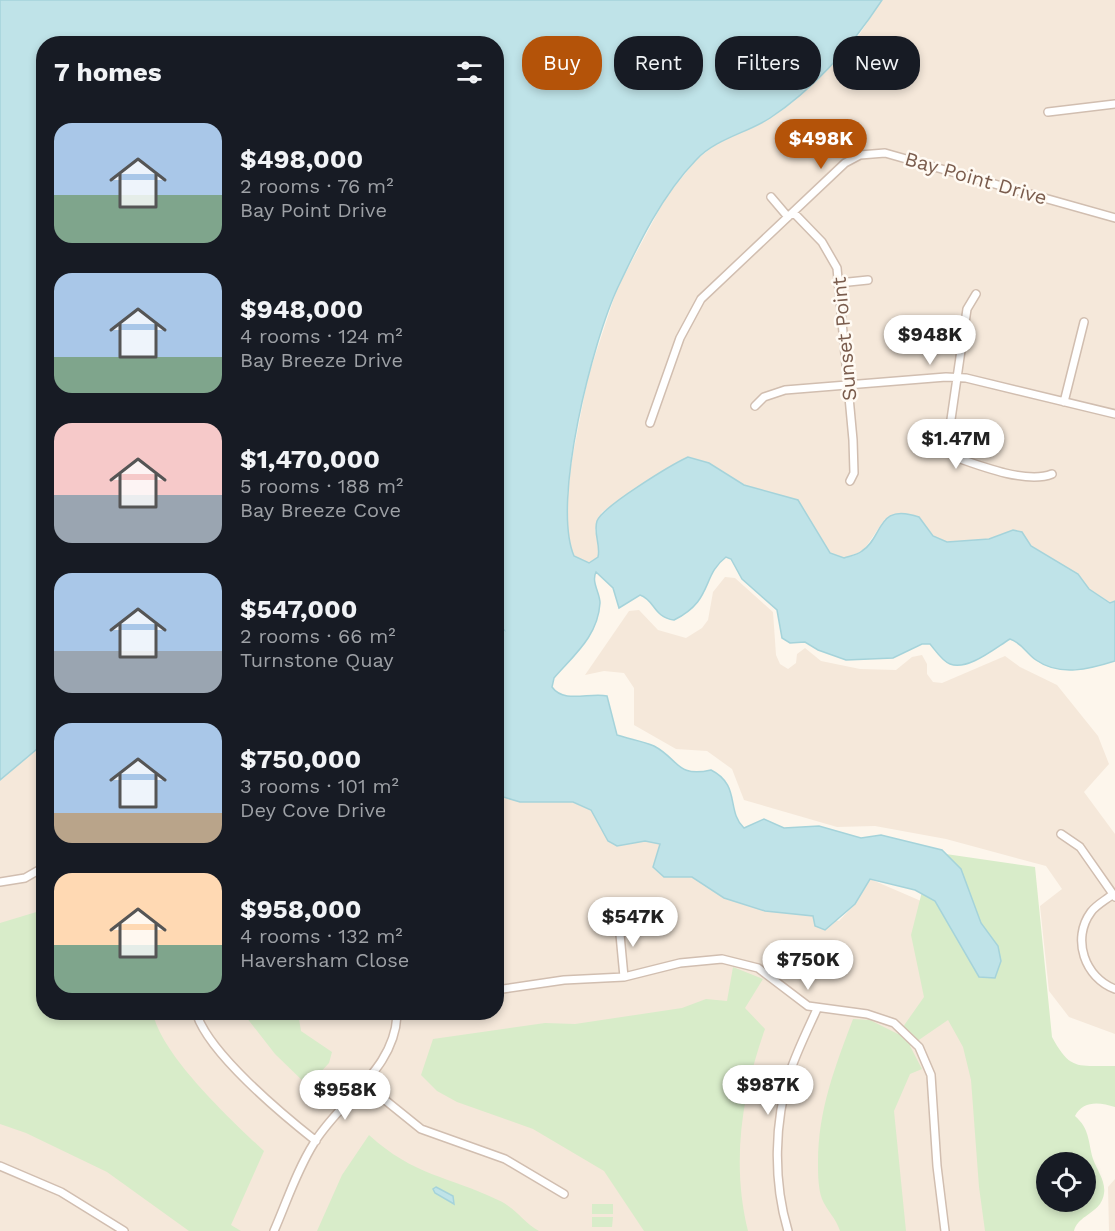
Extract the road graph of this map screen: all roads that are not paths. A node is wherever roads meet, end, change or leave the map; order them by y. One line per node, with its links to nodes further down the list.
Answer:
1 (1115, 104): 2 (street)
2 (1048, 112)
3 (771, 198): 4 (street, Sunset Point)
4 (791, 214): 5 (street, Bay Point Drive); 7 (street, Sunset Point); 15 (street, Bay Point Drive)
5 (1115, 218)
6 (868, 280): 7 (street)
7 (839, 283): 11 (street, Sunset Point)
8 (976, 294): 10 (street)
9 (1084, 322): 12 (street)
10 (957, 377): 11 (street); 12 (street); 16 (street)
11 (848, 384): 13 (street); 17 (street, Sunset Point)
12 (1064, 402): 14 (street)
13 (755, 406)
14 (1115, 414)
15 (650, 423)
16 (1052, 474)
17 (850, 481)
18 (1061, 834): 21 (street)
19 (36, 872): 20 (street)
20 (0, 882)
21 (1114, 896): 25 (street)
22 (622, 916): 23 (street)
23 (624, 977): 24 (street); 26 (street)
24 (504, 989)
25 (1115, 989)
26 (817, 1009): 35 (street); 36 (street)
27 (200, 1020): 30 (street)
28 (397, 1020): 29 (street)
29 (364, 1083): 30 (street); 32 (street)
30 (315, 1140): 34 (street)
31 (0, 1166): 33 (street)
32 (564, 1194)
33 (124, 1231)
34 (274, 1231)
35 (788, 1231)
36 (945, 1231)

